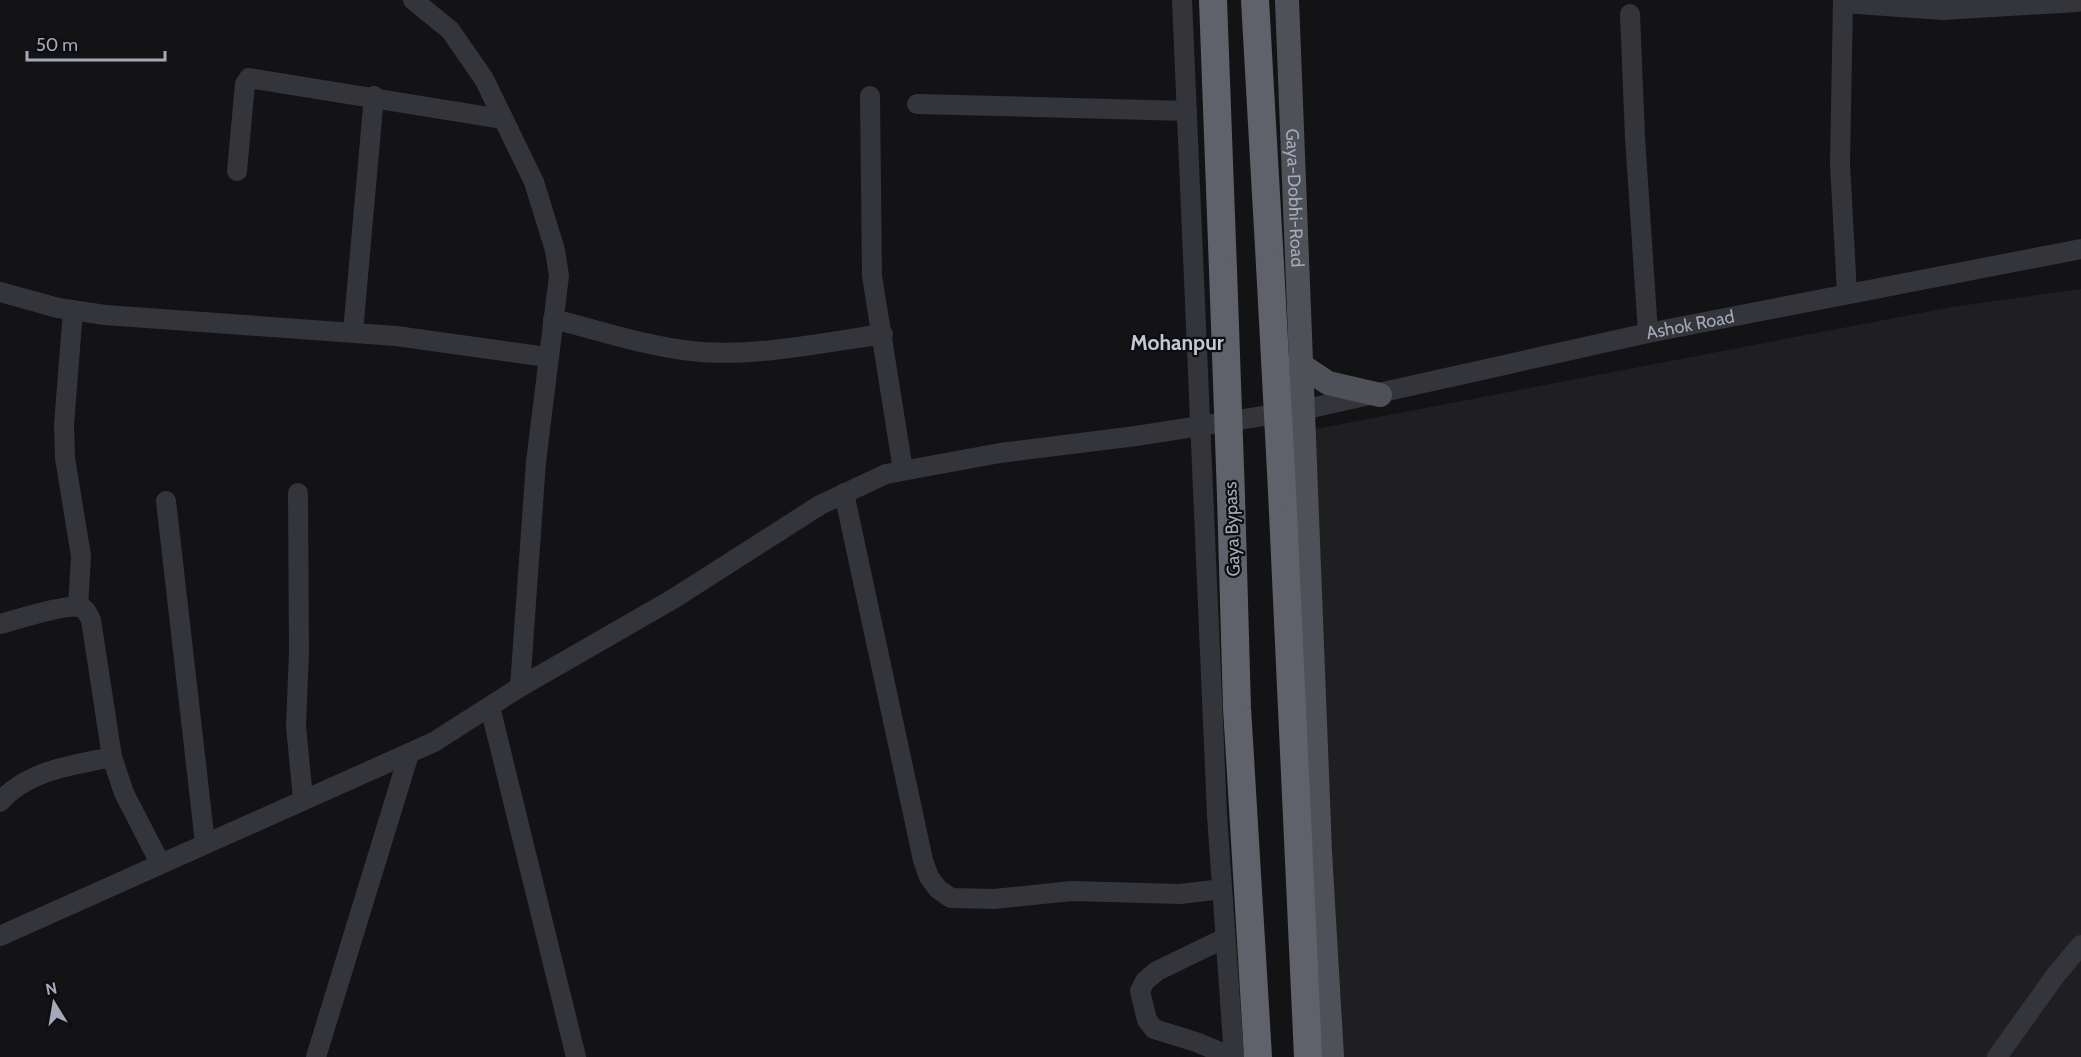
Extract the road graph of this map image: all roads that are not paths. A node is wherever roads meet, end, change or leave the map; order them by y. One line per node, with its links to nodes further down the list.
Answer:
1 (413, 0): 13 (street)
2 (1182, 0): 12 (street)
3 (1213, 0): 49 (highway, Gaya Bypass, bridge)
4 (1255, 0): 50 (highway, bridge)
5 (1287, 0): 24 (main road, Gaya-Dobhi-Road)
6 (1843, 2): 7 (street); 17 (street)
7 (2077, 2)
8 (1630, 14): 21 (street)
9 (374, 96): 13 (street); 14 (street); 20 (street)
10 (870, 96): 22 (street)
11 (917, 104): 12 (street)
12 (1187, 111): 27 (street)
13 (502, 119): 19 (street)
14 (237, 171)
15 (2081, 249): 17 (street, Ashok Road)
16 (0, 292): 18 (street)
17 (1847, 294): 21 (street, Ashok Road)
18 (73, 310): 20 (street); 32 (street)
19 (553, 319): 22 (street); 23 (street)
20 (352, 332): 23 (street)
21 (1648, 333): 25 (street, Ashok Road)
22 (883, 334): 28 (street)
23 (547, 357): 34 (street)
24 (1301, 365): 25 (main road); 26 (main road, Gaya-Dobhi-Road)
25 (1380, 395): 26 (street, Ashok Road)
26 (1302, 403): 27 (street, Ashok Road); 51 (main road, Gaya-Dobhi-Road)
27 (1202, 425): 28 (street, Ashok Road); 42 (street)
28 (903, 470): 29 (street, Ashok Road)
29 (844, 492): 34 (street, Ashok Road); 42 (street)
30 (298, 494): 38 (street)
31 (166, 501): 40 (street)
32 (78, 607): 33 (street); 37 (street)
33 (0, 624)
34 (520, 687): 35 (street, Ashok Road)
35 (490, 707): 36 (street, Ashok Road); 47 (street)
36 (410, 754): 38 (street, Ashok Road); 46 (street)
37 (112, 757): 39 (street); 41 (street)
38 (303, 799): 40 (street, Ashok Road)
39 (0, 802)
40 (205, 843): 41 (street, Ashok Road)
41 (160, 863): 43 (street, Ashok Road)
42 (1222, 889): 44 (street)
43 (0, 936)
44 (1225, 938): 48 (street); 48 (street)
45 (2081, 945): 52 (street)
46 (316, 1057)
47 (576, 1057)
48 (1233, 1057)
49 (1258, 1057)
50 (1308, 1057)
51 (1332, 1057)
52 (1997, 1057)

